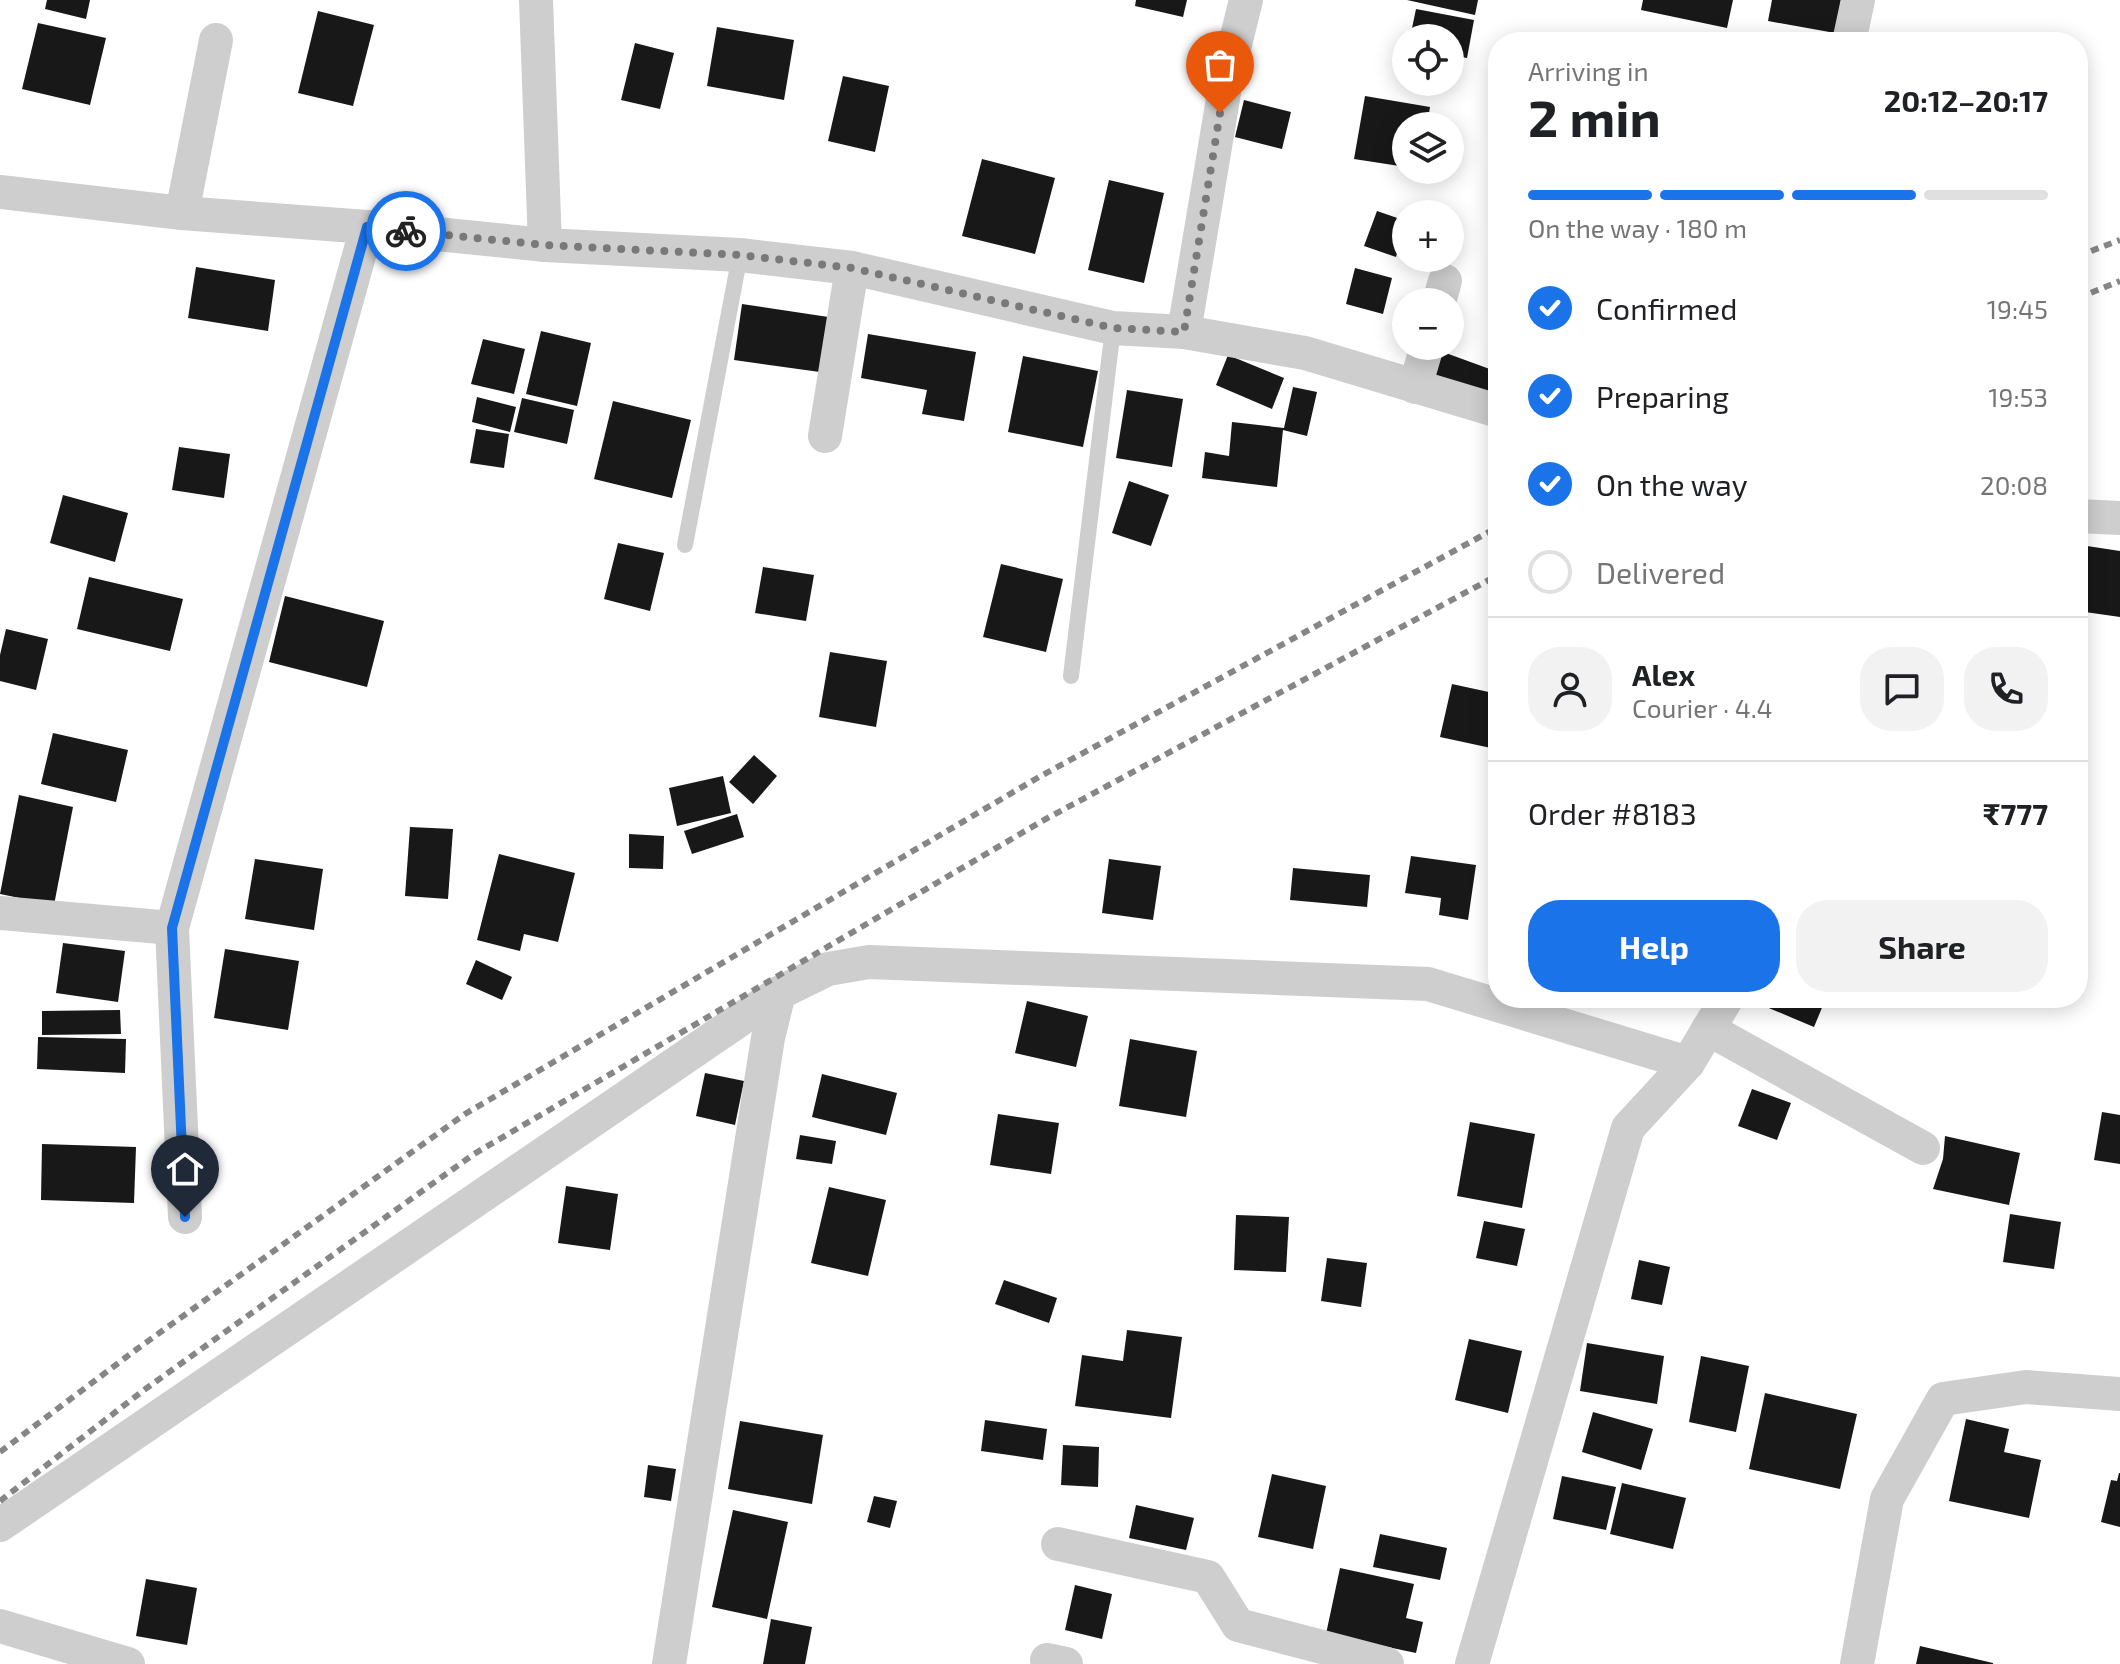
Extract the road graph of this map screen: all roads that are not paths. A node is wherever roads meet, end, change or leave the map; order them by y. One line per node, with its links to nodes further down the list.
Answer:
1 (536, 0): 9 (street)
2 (1246, 0): 13 (street)
3 (1858, 0): 4 (street)
4 (1851, 32)
5 (216, 40): 7 (street)
6 (0, 192): 7 (street)
7 (182, 213): 8 (street)
8 (367, 227): 9 (street); 23 (street)
9 (545, 245): 10 (street)
10 (740, 255): 11 (street); 20 (lane)
11 (852, 268): 12 (street); 17 (street)
12 (1113, 328): 13 (street); 21 (lane)
13 (1184, 332): 15 (street)
14 (1423, 360): 15 (street)
15 (1415, 387): 16 (street)
16 (1488, 408)
17 (825, 436)
18 (2088, 516): 19 (street)
19 (2120, 518)
20 (685, 545)
21 (1071, 676)
22 (0, 913): 23 (street)
23 (172, 928): 31 (street)
24 (779, 993): 25 (street); 33 (street); 37 (street)
25 (1488, 1002)
26 (1507, 1008): 29 (street)
27 (1721, 1008): 28 (street)
28 (1708, 1029): 29 (street); 30 (street)
29 (1688, 1063): 39 (street)
30 (1923, 1148)
31 (185, 1217)
32 (2120, 1394): 40 (street)
33 (0, 1525)
34 (1058, 1544): 38 (street)
35 (0, 1626): 36 (street)
36 (128, 1664)
37 (669, 1664)
38 (1387, 1664)
39 (1472, 1664)
40 (1857, 1664)

